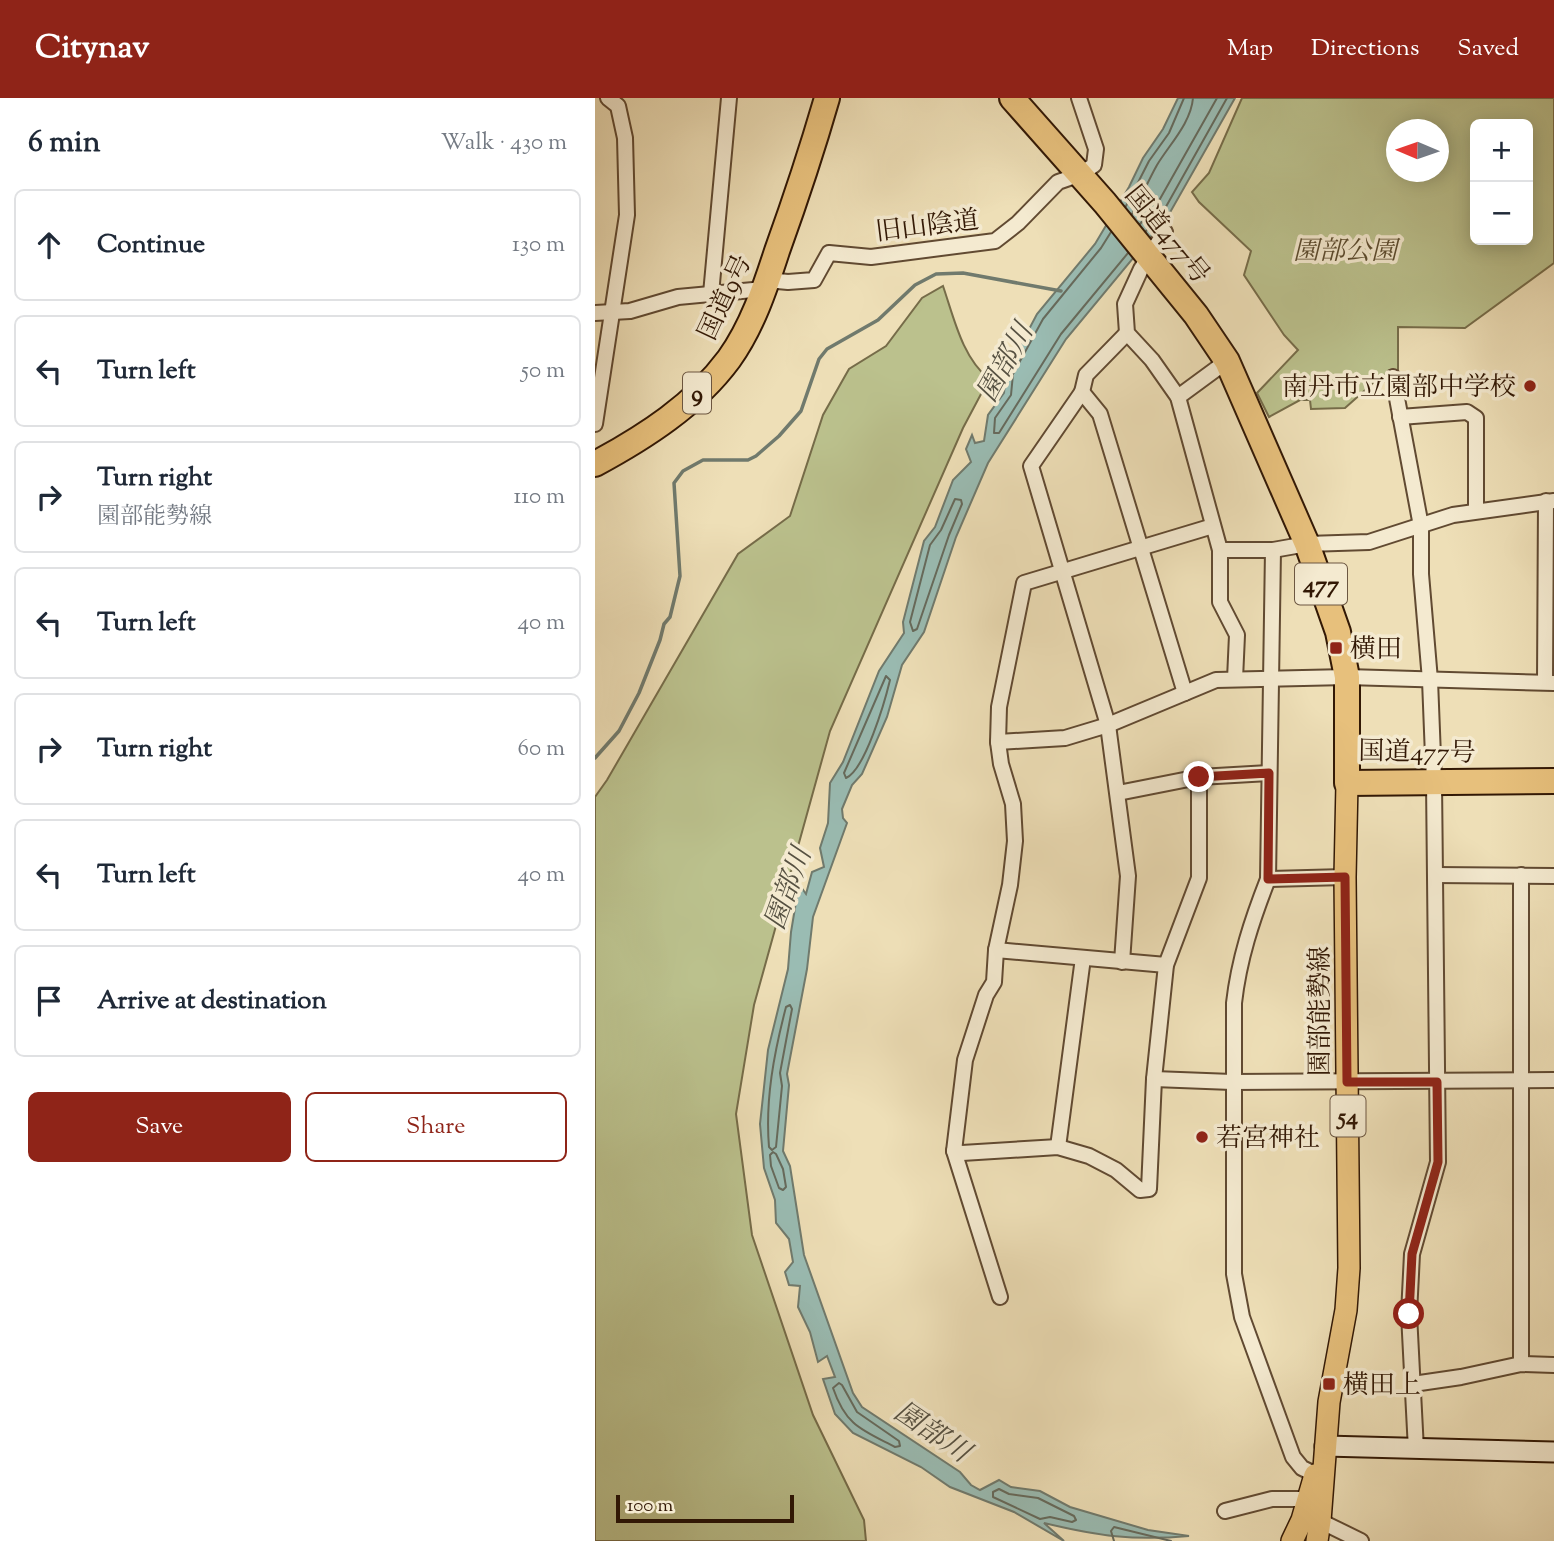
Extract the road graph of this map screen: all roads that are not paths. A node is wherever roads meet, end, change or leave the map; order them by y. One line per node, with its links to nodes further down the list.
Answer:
1 (730, 98): 10 (street)
2 (827, 98): 9 (highway, 国道9号 / 9)
3 (1012, 98): 6 (highway, 国道477号 / 477)
4 (1079, 98): 6 (street, 旧山陰道)
5 (617, 101): 11 (street)
6 (1074, 177): 8 (highway, 国道477号 / 477); 9 (street, 旧山陰道)
7 (1165, 232): 8 (street)
8 (1143, 260): 13 (street); 14 (highway, 国道477号 / 477)
9 (766, 285): 10 (street, 旧山陰道); 20 (highway, 国道9号 / 9)
10 (711, 295): 11 (street, 旧山陰道)
11 (611, 312): 12 (street, 旧山陰道); 19 (street)
12 (595, 313)
13 (1127, 333): 16 (street); 17 (street)
14 (1224, 364): 17 (street); 25 (highway, 国道477号 / 477)
15 (1393, 377): 18 (street)
16 (1082, 392): 26 (street); 29 (street)
17 (1178, 397): 23 (street)
18 (1401, 417): 22 (street); 24 (street)
19 (595, 424)
20 (595, 464)
21 (1550, 501): 22 (street); 34 (street)
22 (1476, 510): 24 (street)
23 (1213, 526): 26 (street); 27 (street)
24 (1421, 526): 25 (street); 33 (street)
25 (1307, 544): 28 (street); 31 (highway, 国道477号 / 477)
26 (1141, 548): 29 (street); 35 (street)
27 (1220, 550): 28 (street); 32 (street)
28 (1273, 550): 30 (street)
29 (1063, 571): 36 (street); 37 (street)
30 (1272, 677): 31 (street); 32 (street); 38 (street)
31 (1347, 677): 33 (street); 42 (highway, 国道477号 / 477)
32 (1235, 679): 35 (street)
33 (1430, 680): 34 (street); 41 (street)
34 (1550, 682)
35 (1185, 693): 36 (street)
36 (1108, 724): 37 (street); 43 (street)
37 (998, 742): 49 (street)
38 (1269, 773): 39 (street); 48 (street)
39 (1199, 777): 43 (street); 52 (street)
40 (1554, 781): 41 (highway, 国道477号)
41 (1434, 782): 42 (highway, 国道477号); 44 (street)
42 (1347, 783): 47 (main road, 園部能勢線 / 54)
43 (1118, 793): 51 (street)
44 (1435, 875): 45 (street); 58 (street)
45 (1521, 875): 46 (street); 55 (street)
46 (1554, 876)
47 (1345, 877): 48 (street); 57 (main road, 園部能勢線 / 54)
48 (1268, 879): 56 (street)
49 (996, 950): 50 (street); 60 (street)
50 (1083, 958): 51 (street); 59 (street)
51 (1122, 962): 52 (street)
52 (1166, 965): 53 (street)
53 (1154, 1079): 56 (street); 59 (street)
54 (1554, 1080): 55 (street)
55 (1521, 1081): 58 (street); 62 (street)
56 (1232, 1082): 57 (street); 68 (street)
57 (1347, 1082): 58 (street); 65 (main road, 園部能勢線 / 54)
58 (1437, 1082): 64 (street)
59 (1058, 1147): 60 (street)
60 (954, 1151): 61 (street)
61 (1000, 1297)
62 (1521, 1364): 63 (street); 64 (street)
63 (1554, 1365)
64 (1413, 1384): 66 (street)
65 (1325, 1446): 66 (street); 68 (main road, 園部能勢線 / 54)
66 (1416, 1451): 67 (street)
67 (1554, 1452)
68 (1318, 1476): 69 (main road, 園部能勢線 / 54); 71 (main road, 園部能勢線 / 54)
69 (1307, 1499): 70 (street); 72 (main road, 園部能勢線 / 54)
70 (1226, 1511)
71 (1318, 1531): 73 (street)
72 (1292, 1541)
73 (1361, 1541)

